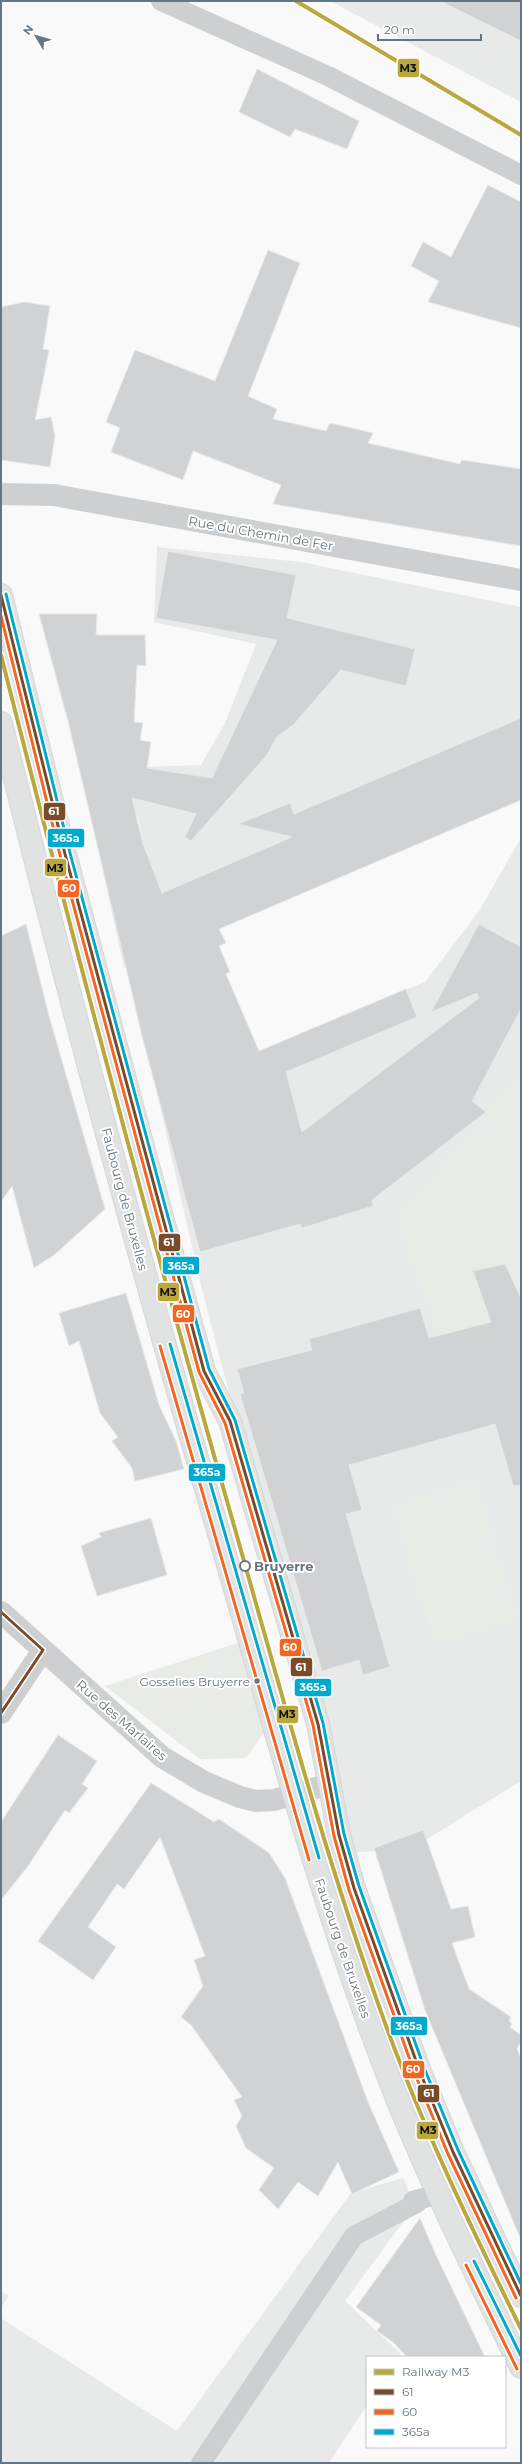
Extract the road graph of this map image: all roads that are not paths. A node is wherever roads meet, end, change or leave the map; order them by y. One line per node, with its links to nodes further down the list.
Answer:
1 (161, 1): 2 (lane)
2 (521, 175)
3 (1, 494): 4 (street, Rue du Chemin de Fer)
4 (521, 580)
5 (1, 595): 10 (street)
6 (1, 723): 11 (street, Faubourg de Bruxelles)
7 (1, 1612): 8 (street, Rue des Marlaires)
8 (43, 1650): 9 (street); 11 (street, Rue des Marlaires)
9 (1, 1713)
10 (330, 1784): 11 (street, Rue des Marlaires); 13 (street)
11 (295, 1795): 12 (street, Faubourg de Bruxelles)
12 (438, 2194): 14 (street, Faubourg de Bruxelles); 15 (lane)
13 (521, 2296)
14 (521, 2367)
15 (201, 2463)

